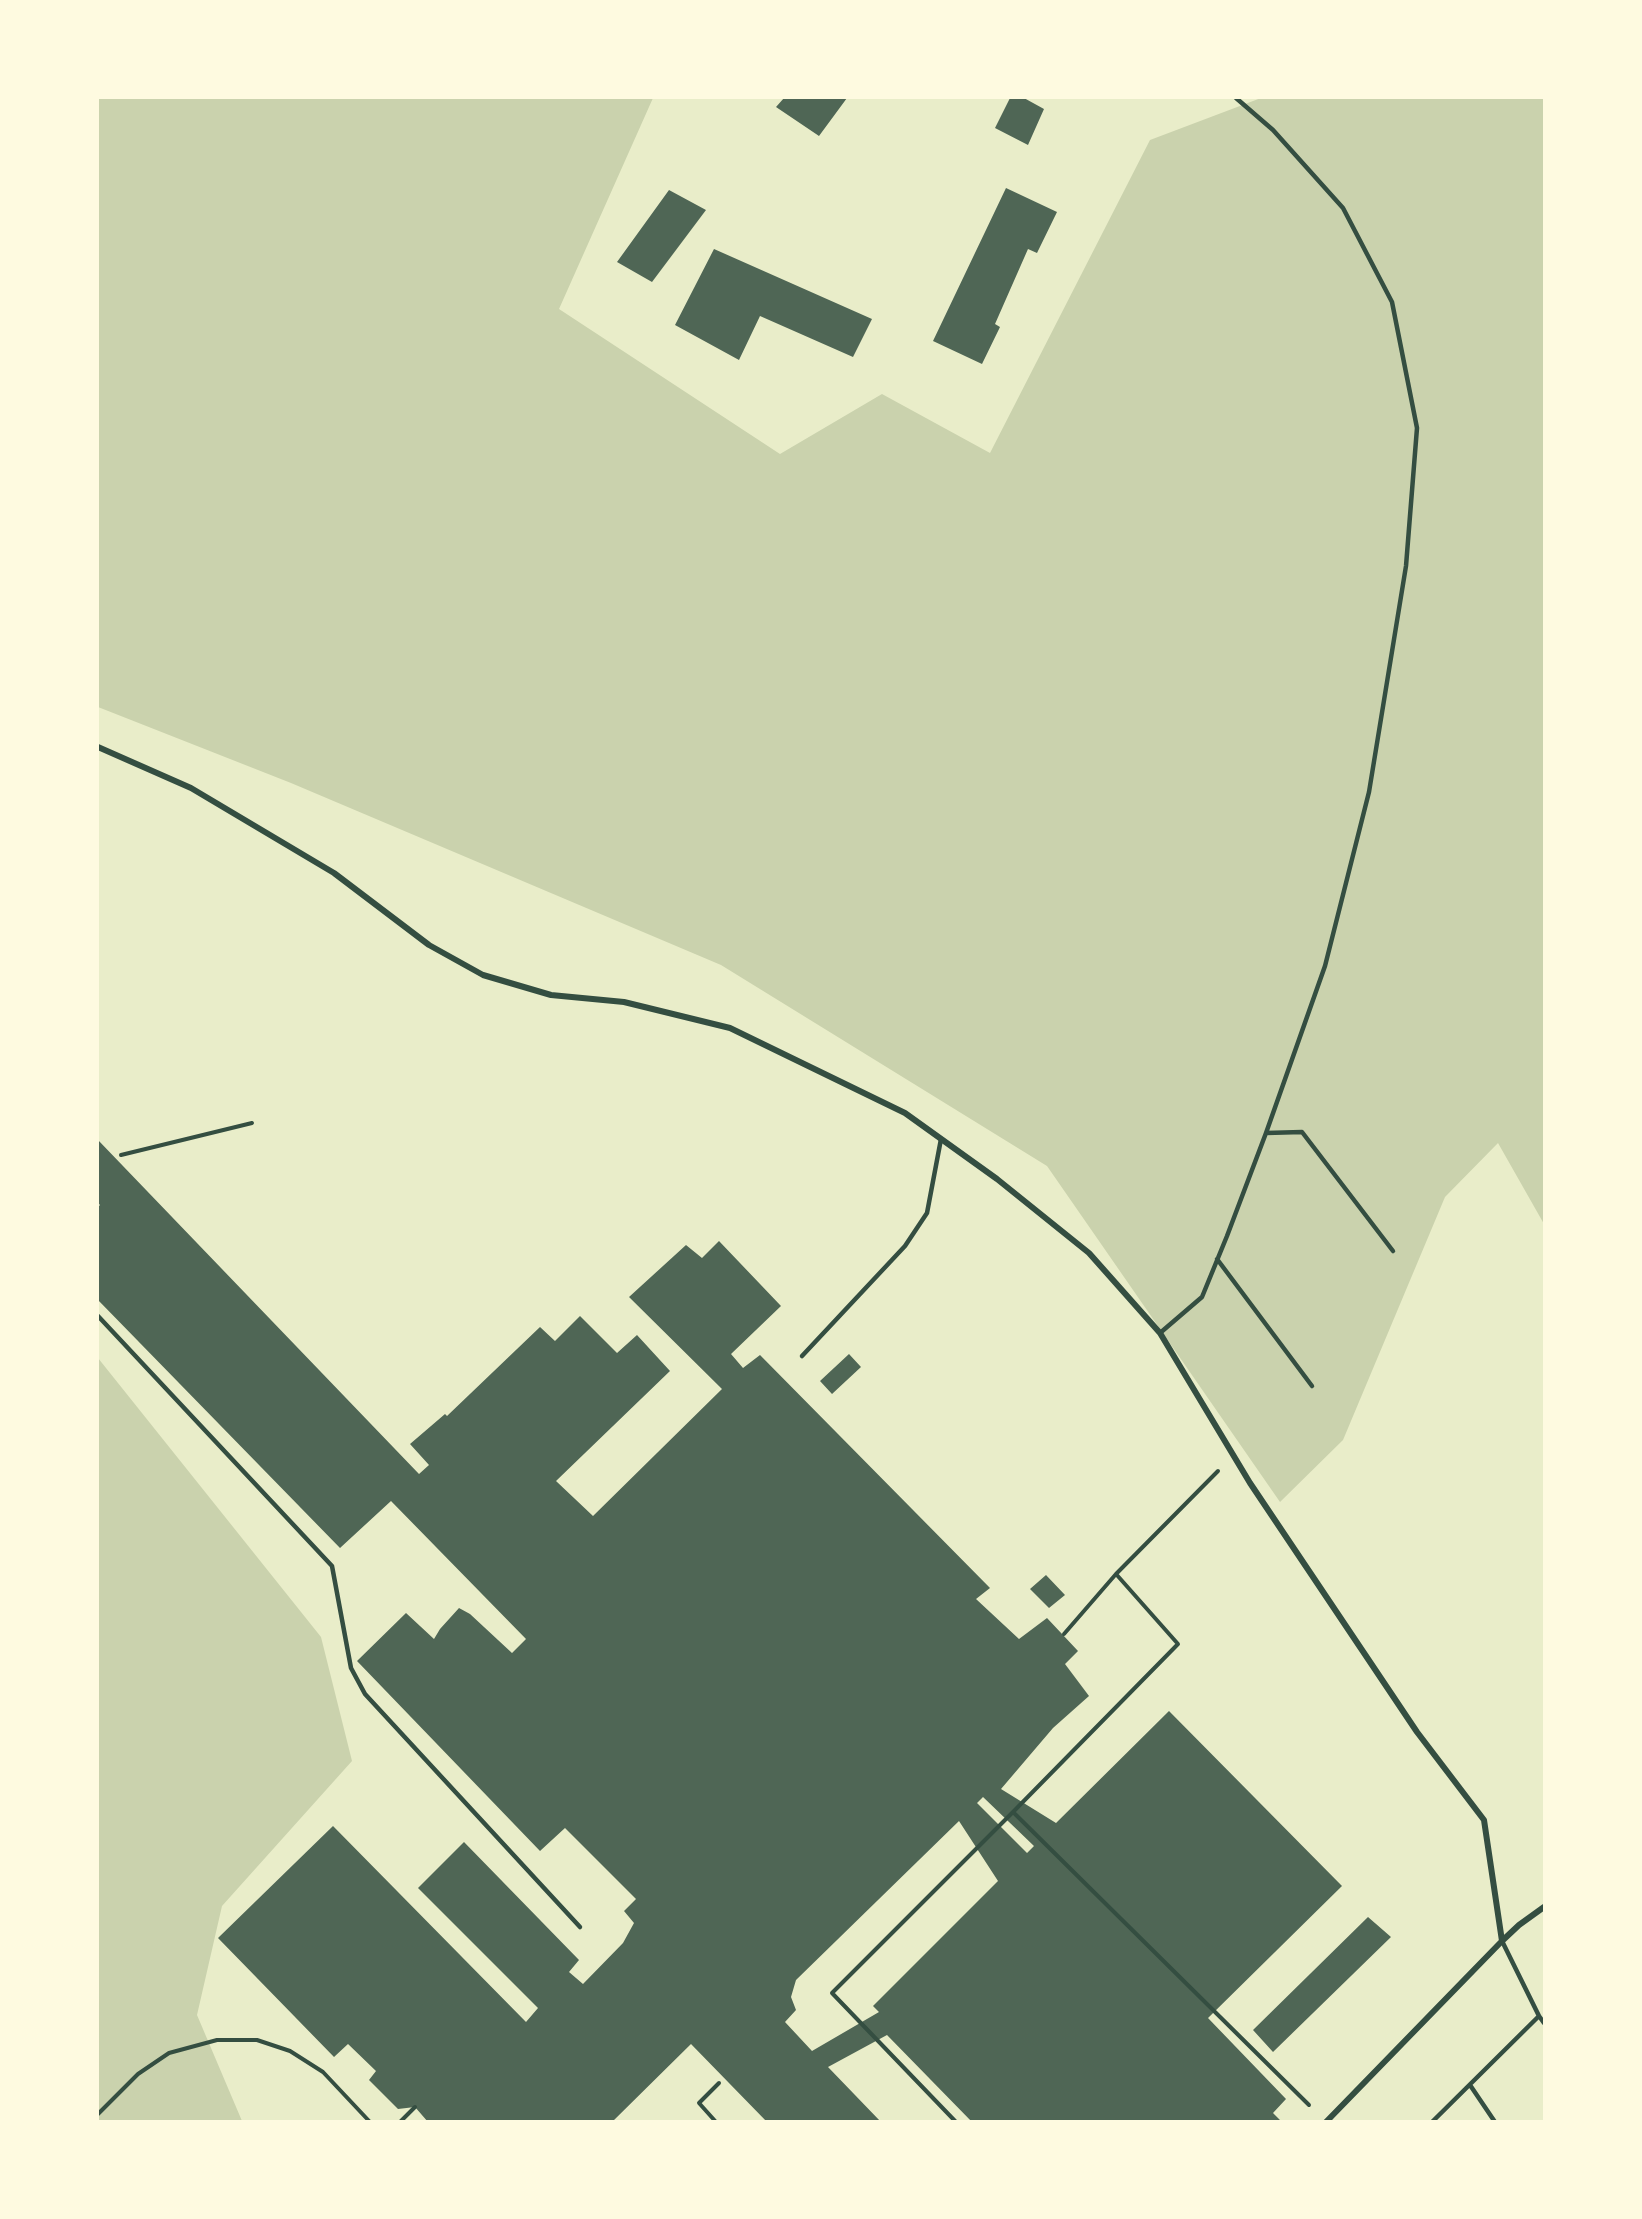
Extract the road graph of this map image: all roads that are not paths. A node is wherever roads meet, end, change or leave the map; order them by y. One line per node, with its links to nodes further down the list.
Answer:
1 (1236, 98): 3 (lane)
2 (98, 747): 4 (street)
3 (1266, 1133): 5 (lane); 6 (lane)
4 (941, 1139): 8 (street); 9 (lane)
5 (1392, 1251)
6 (1217, 1259): 8 (lane); 10 (lane)
7 (98, 1316): 12 (lane)
8 (1160, 1333): 13 (street)
9 (802, 1356)
10 (1312, 1386)
11 (1545, 1907): 13 (street)
12 (580, 1927)
13 (1503, 1941): 14 (lane); 17 (street)
14 (1539, 2016): 15 (lane); 16 (lane)
15 (1545, 2023)
16 (1470, 2085): 18 (lane); 19 (lane)
17 (1326, 2121)
18 (1432, 2121)
19 (1495, 2121)

